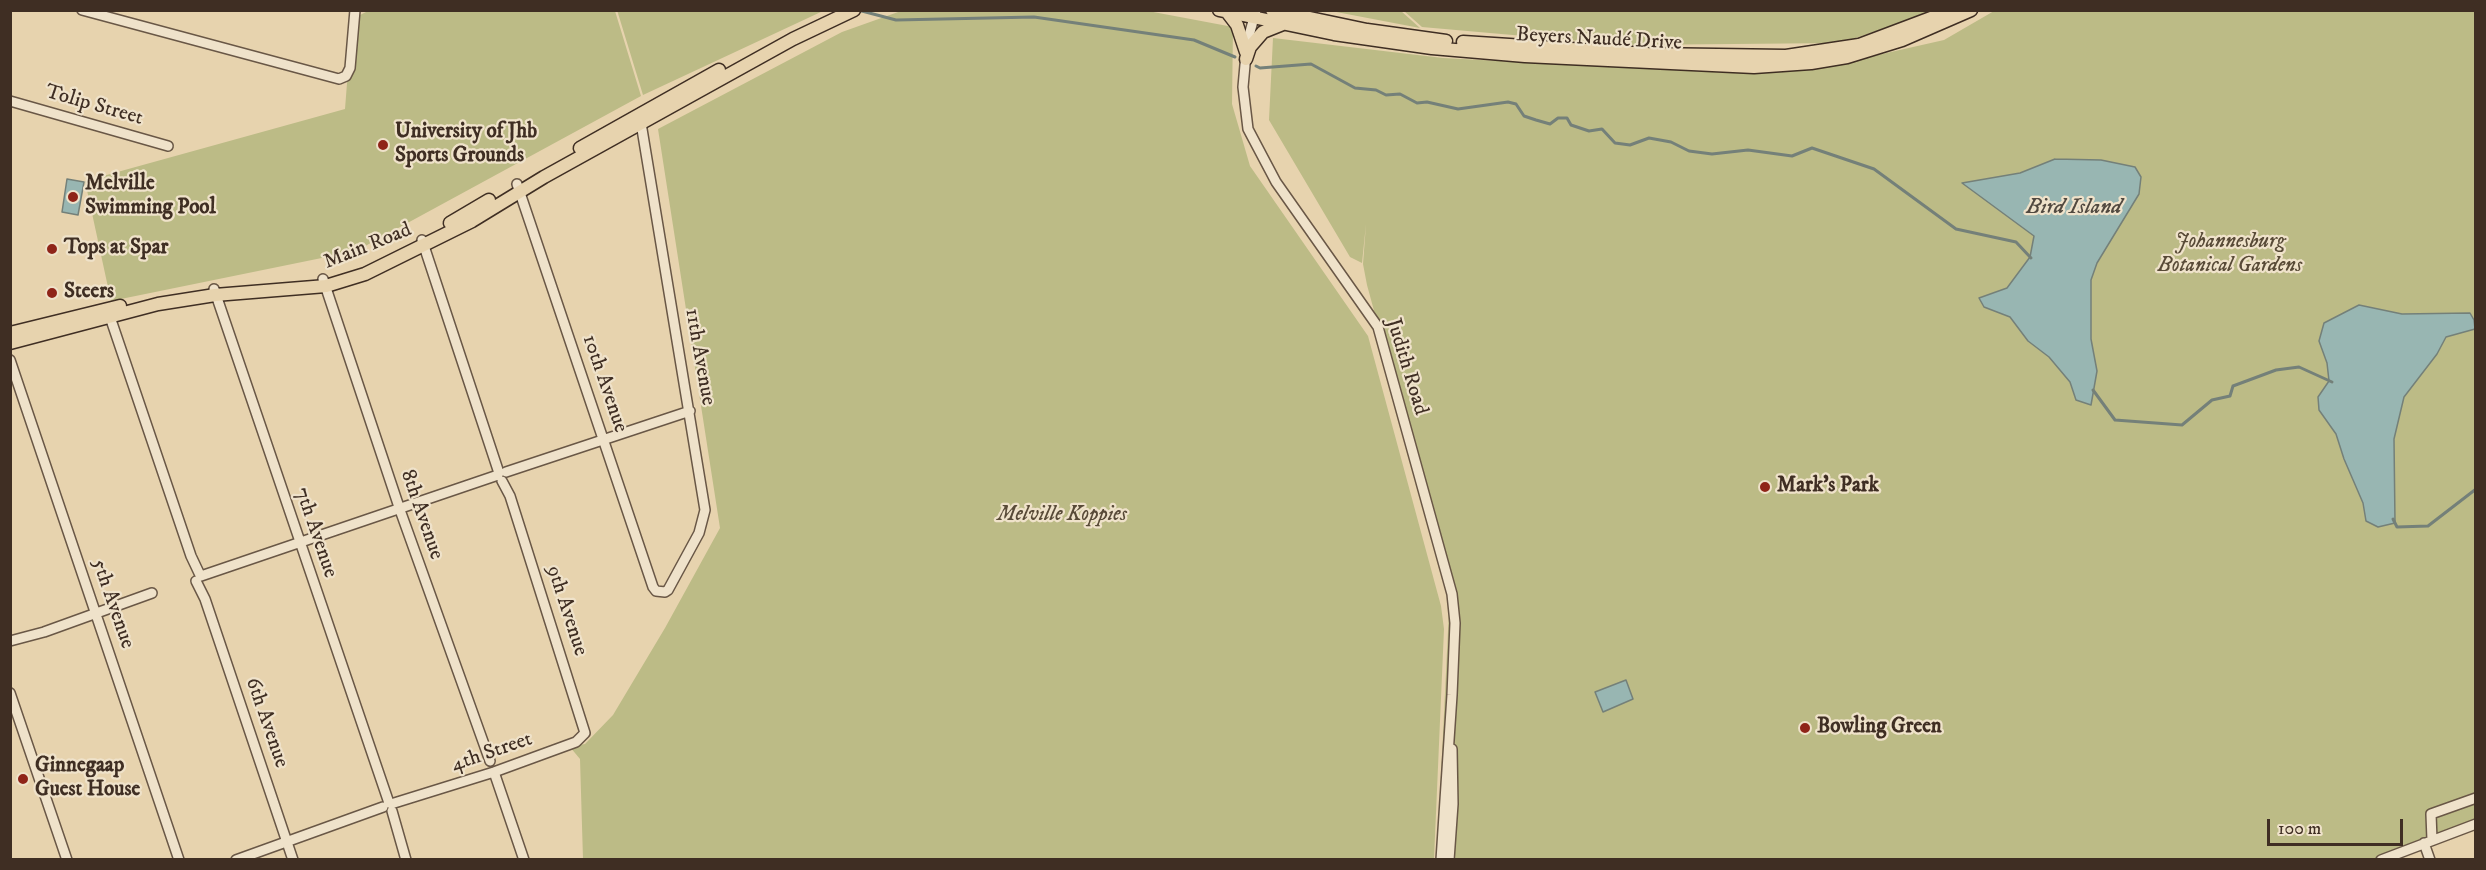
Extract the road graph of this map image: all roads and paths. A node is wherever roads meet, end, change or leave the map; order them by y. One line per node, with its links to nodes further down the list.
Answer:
1 (82, 10): 2 (street)
2 (355, 10)
3 (836, 10): 13 (main road)
4 (854, 10): 13 (main road)
5 (1272, 10): 6 (main road, Beyers Naudé Drive)
6 (1952, 10)
7 (1971, 10): 10 (main road, Beyers Naudé Drive)
8 (1223, 11): 9 (main road, Beyers Naudé Drive); 11 (main road)
9 (1255, 14): 10 (main road, Beyers Naudé Drive); 11 (street, Judith Road)
10 (1284, 24): 11 (main road)
11 (1246, 55): 34 (street, Judith Road)
12 (10, 101): 14 (street, Tolip Street)
13 (641, 119): 15 (main road, Main Road); 23 (street, 11th Avenue)
14 (168, 146)
15 (518, 188): 16 (main road, Main Road); 24 (street, 10th Avenue)
16 (423, 243): 17 (main road, Main Road); 25 (street, 9th Avenue)
17 (324, 282): 18 (main road, Main Road); 26 (street, 8th Avenue)
18 (215, 292): 19 (main road, Main Road); 27 (street, 7th Avenue)
19 (109, 313): 20 (main road, Main Road); 21 (main road, Main Road); 28 (street, 6th Avenue)
20 (10, 333)
21 (10, 343)
22 (10, 360): 31 (street, 5th Avenue)
23 (690, 411): 24 (street); 29 (street, 11th Avenue)
24 (604, 441): 25 (street); 29 (street, 10th Avenue)
25 (503, 476): 26 (street); 35 (street, 9th Avenue)
26 (400, 510): 27 (street); 36 (street, 8th Avenue)
27 (299, 544): 28 (street); 39 (street, 7th Avenue)
28 (199, 578): 41 (street, 6th Avenue)
29 (660, 592)
30 (152, 593): 31 (street)
31 (97, 613): 32 (street); 44 (street, 5th Avenue)
32 (12, 641)
33 (10, 693): 43 (street)
34 (1450, 732): 49 (street, Judith Road); 50 (street, Judith Road)
35 (584, 736): 37 (street, 4th Street)
36 (490, 761)
37 (494, 772): 39 (street, 4th Street); 48 (street)
38 (2475, 798): 42 (street)
39 (388, 808): 41 (street, 4th Street); 47 (street, 7th Avenue)
40 (2475, 824): 42 (street)
41 (287, 842): 45 (street, 4th Street); 46 (street, 6th Avenue)
42 (2428, 842): 51 (street); 52 (street)
43 (67, 860)
44 (179, 860)
45 (236, 860)
46 (293, 860)
47 (406, 860)
48 (524, 860)
49 (1441, 860)
50 (1449, 860)
51 (2381, 860)
52 (2430, 860)

